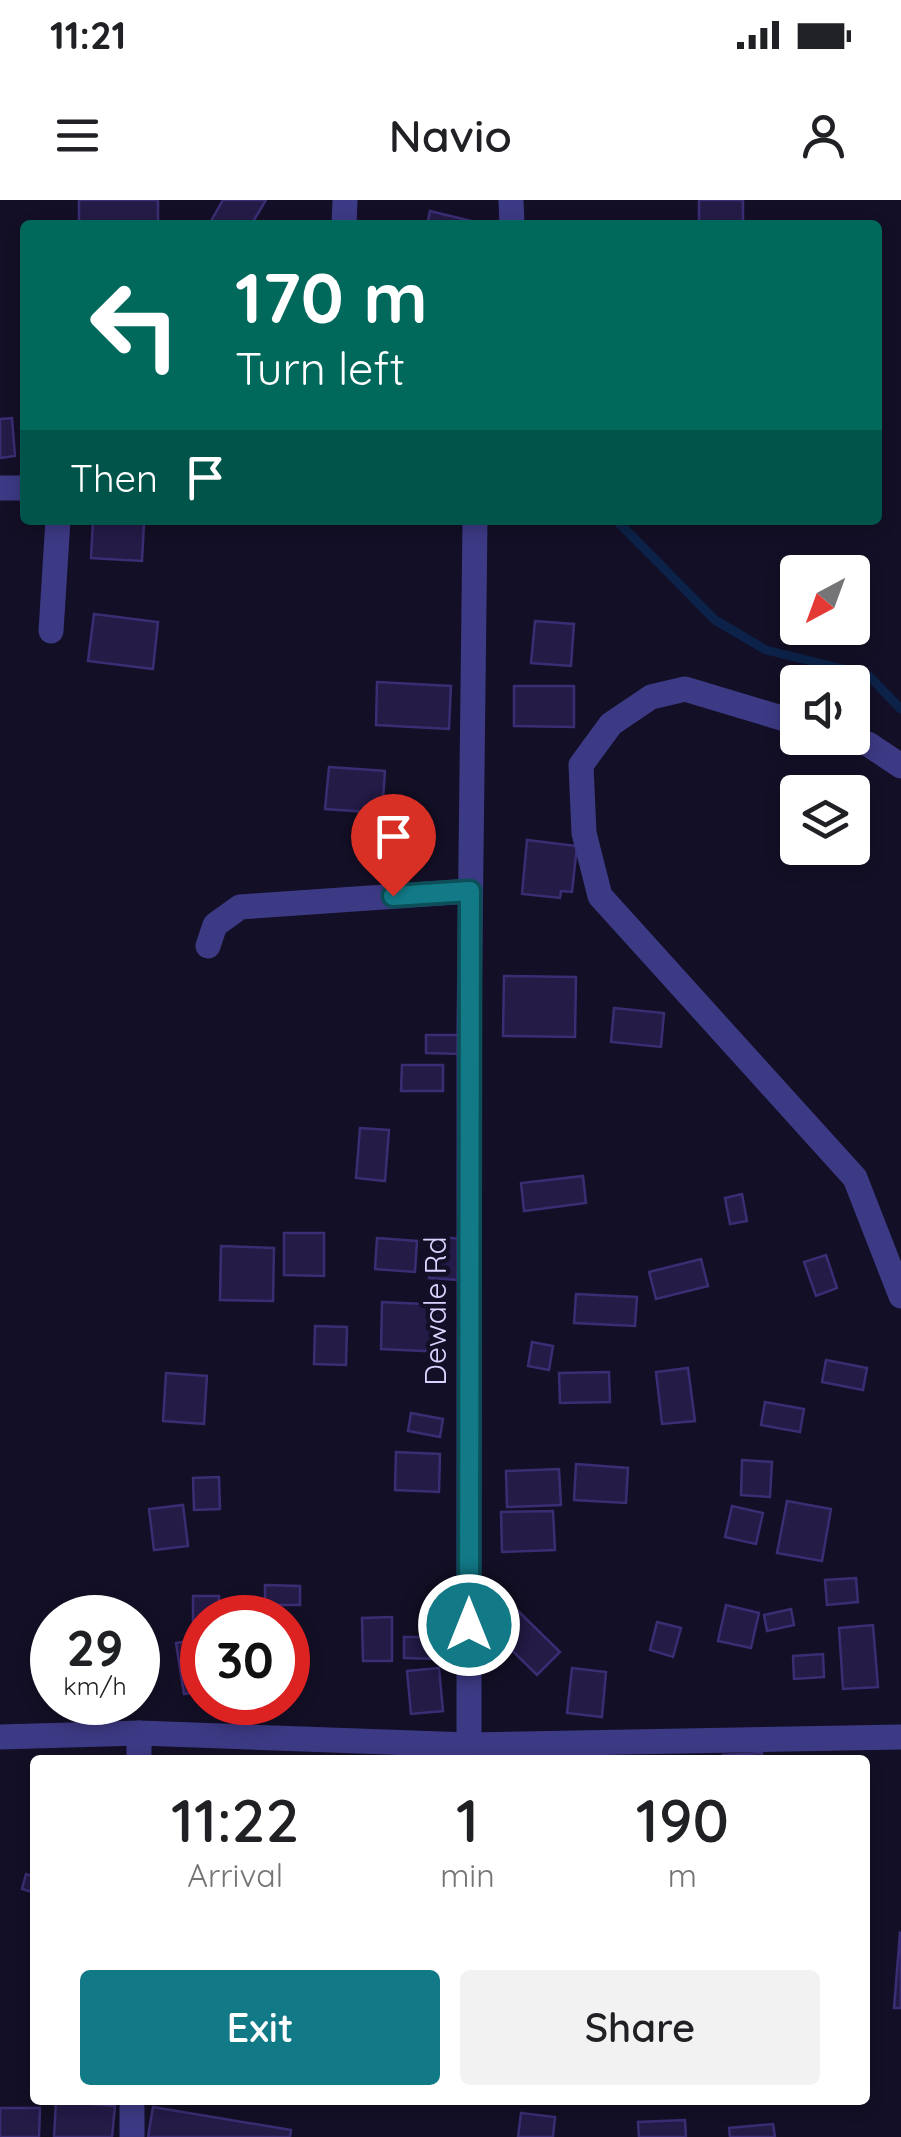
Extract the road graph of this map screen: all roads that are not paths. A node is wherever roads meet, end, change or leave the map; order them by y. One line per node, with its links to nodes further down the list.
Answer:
1 (58, 525): 3 (street)
2 (474, 525): 7 (street, Dewale Rd)
3 (51, 631)
4 (780, 718): 9 (street)
5 (870, 745): 6 (street)
6 (901, 766)
7 (470, 891): 8 (street); 13 (street, Dewale Rd)
8 (208, 946)
9 (901, 1296)
10 (139, 1733): 11 (street); 13 (street); 14 (street)
11 (0, 1736)
12 (901, 1737): 13 (street)
13 (469, 1745)
14 (139, 1755)
15 (132, 2105): 16 (street)
16 (132, 2137)

